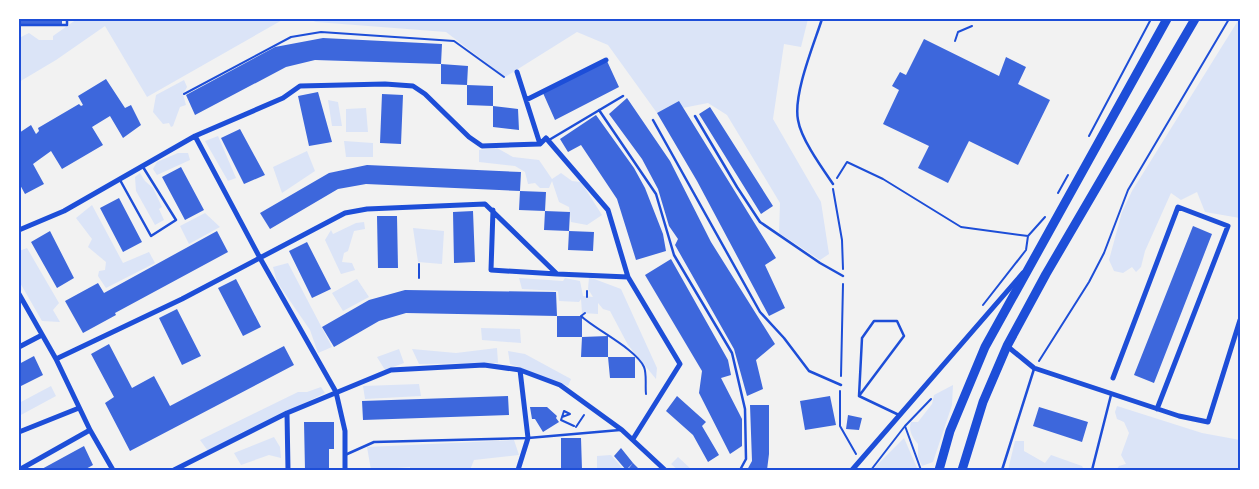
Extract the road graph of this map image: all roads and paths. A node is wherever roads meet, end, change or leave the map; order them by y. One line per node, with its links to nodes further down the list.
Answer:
1 (67, 19): 7 (lane)
2 (822, 19): 26 (lane)
3 (1150, 19): 20 (path)
4 (1167, 19): 34 (main road)
5 (1195, 19): 47 (main road)
6 (1230, 19): 50 (path)
7 (19, 25)
8 (972, 26): 9 (path)
9 (955, 41)
10 (606, 60): 15 (street)
11 (517, 72): 15 (street)
12 (504, 77): 13 (path)
13 (184, 94)
14 (622, 96): 16 (lane)
15 (526, 100): 22 (street)
16 (599, 110): 21 (lane); 83 (lane)
17 (695, 116): 36 (lane)
18 (653, 120): 53 (lane)
19 (195, 136): 22 (street); 23 (street); 32 (street)
20 (1087, 140)
21 (548, 141): 22 (street); 37 (street)
22 (540, 144)
23 (143, 167): 25 (street); 25 (lane)
24 (1072, 170): 27 (path)
25 (120, 180): 30 (street)
26 (833, 184): 31 (path); 36 (path)
27 (1058, 193)
28 (1049, 209): 31 (path)
29 (493, 210): 32 (street); 35 (street); 35 (street)
30 (19, 230)
31 (1028, 236): 43 (path)
32 (260, 258): 49 (street); 54 (street)
33 (420, 264): 38 (path)
34 (1028, 267): 63 (street); 87 (main road)
35 (557, 274): 37 (street)
36 (843, 276): 53 (path)
37 (628, 277): 72 (street)
38 (419, 278)
39 (587, 291): 41 (path)
40 (19, 294): 42 (street)
41 (587, 297)
42 (21, 301): 46 (street)
43 (982, 306)
44 (585, 312): 55 (path)
45 (1240, 320): 60 (street)
46 (42, 335): 48 (street); 49 (street)
47 (1007, 346): 50 (street); 88 (main road)
48 (19, 347)
49 (56, 359): 59 (street)
50 (1034, 368): 56 (street); 89 (lane)
51 (520, 370): 54 (street); 68 (street); 71 (street)
52 (1114, 378): 60 (street)
53 (840, 385): 75 (path)
54 (336, 392): 61 (street); 74 (street)
55 (646, 394)
56 (1111, 395): 60 (street); 90 (lane)
57 (859, 396): 57 (lane); 63 (lane)
58 (930, 399): 65 (path)
59 (79, 408): 67 (street); 69 (street)
60 (1157, 409)
61 (287, 413): 78 (street); 79 (street)
62 (584, 415): 66 (path)
63 (899, 415): 75 (street)
64 (562, 417): 66 (path)
65 (905, 426): 85 (path); 86 (path)
66 (576, 428): 70 (path)
67 (90, 430): 76 (street); 77 (street)
68 (622, 430): 71 (lane); 72 (street)
69 (19, 432)
70 (573, 433)
71 (528, 438): 74 (lane); 81 (street)
72 (633, 439): 82 (street)
73 (862, 449): 75 (path)
74 (345, 455): 80 (street)
75 (858, 458): 84 (street)
76 (19, 470)
77 (113, 470)
78 (174, 470)
79 (288, 470)
80 (345, 470)
81 (518, 470)
82 (664, 470)
83 (740, 470)
84 (852, 470)
85 (870, 470)
86 (921, 470)
87 (939, 470)
88 (962, 470)
89 (1002, 470)
90 (1092, 470)

